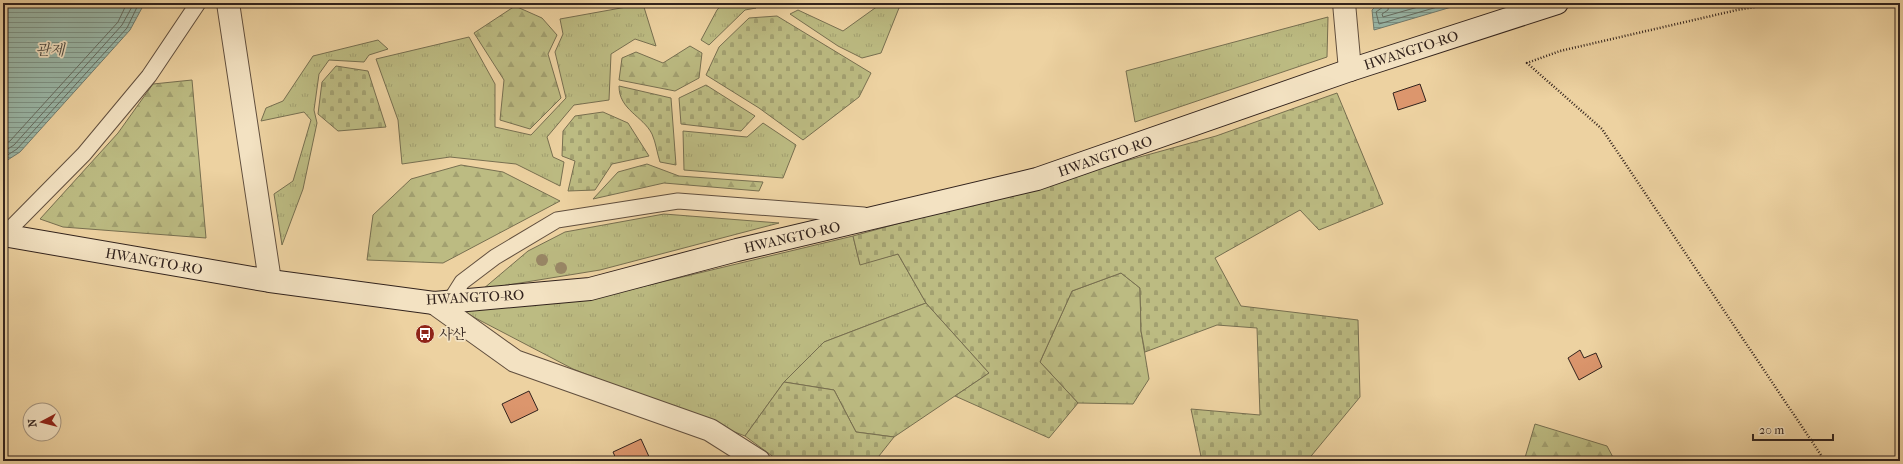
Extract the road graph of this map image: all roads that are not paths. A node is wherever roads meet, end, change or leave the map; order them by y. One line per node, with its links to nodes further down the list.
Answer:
1 (198, 3): 7 (lane)
2 (228, 3): 8 (main road)
3 (1344, 3): 5 (main road)
4 (1557, 3): 5 (main road, HWANGTO-RO)
5 (1350, 70): 6 (main road, HWANGTO-RO)
6 (883, 216): 9 (main road, HWANGTO-RO); 9 (lane)
7 (3, 235): 8 (main road, HWANGTO-RO)
8 (270, 281): 9 (main road, HWANGTO-RO)
9 (442, 302): 10 (main road)
10 (759, 461)

